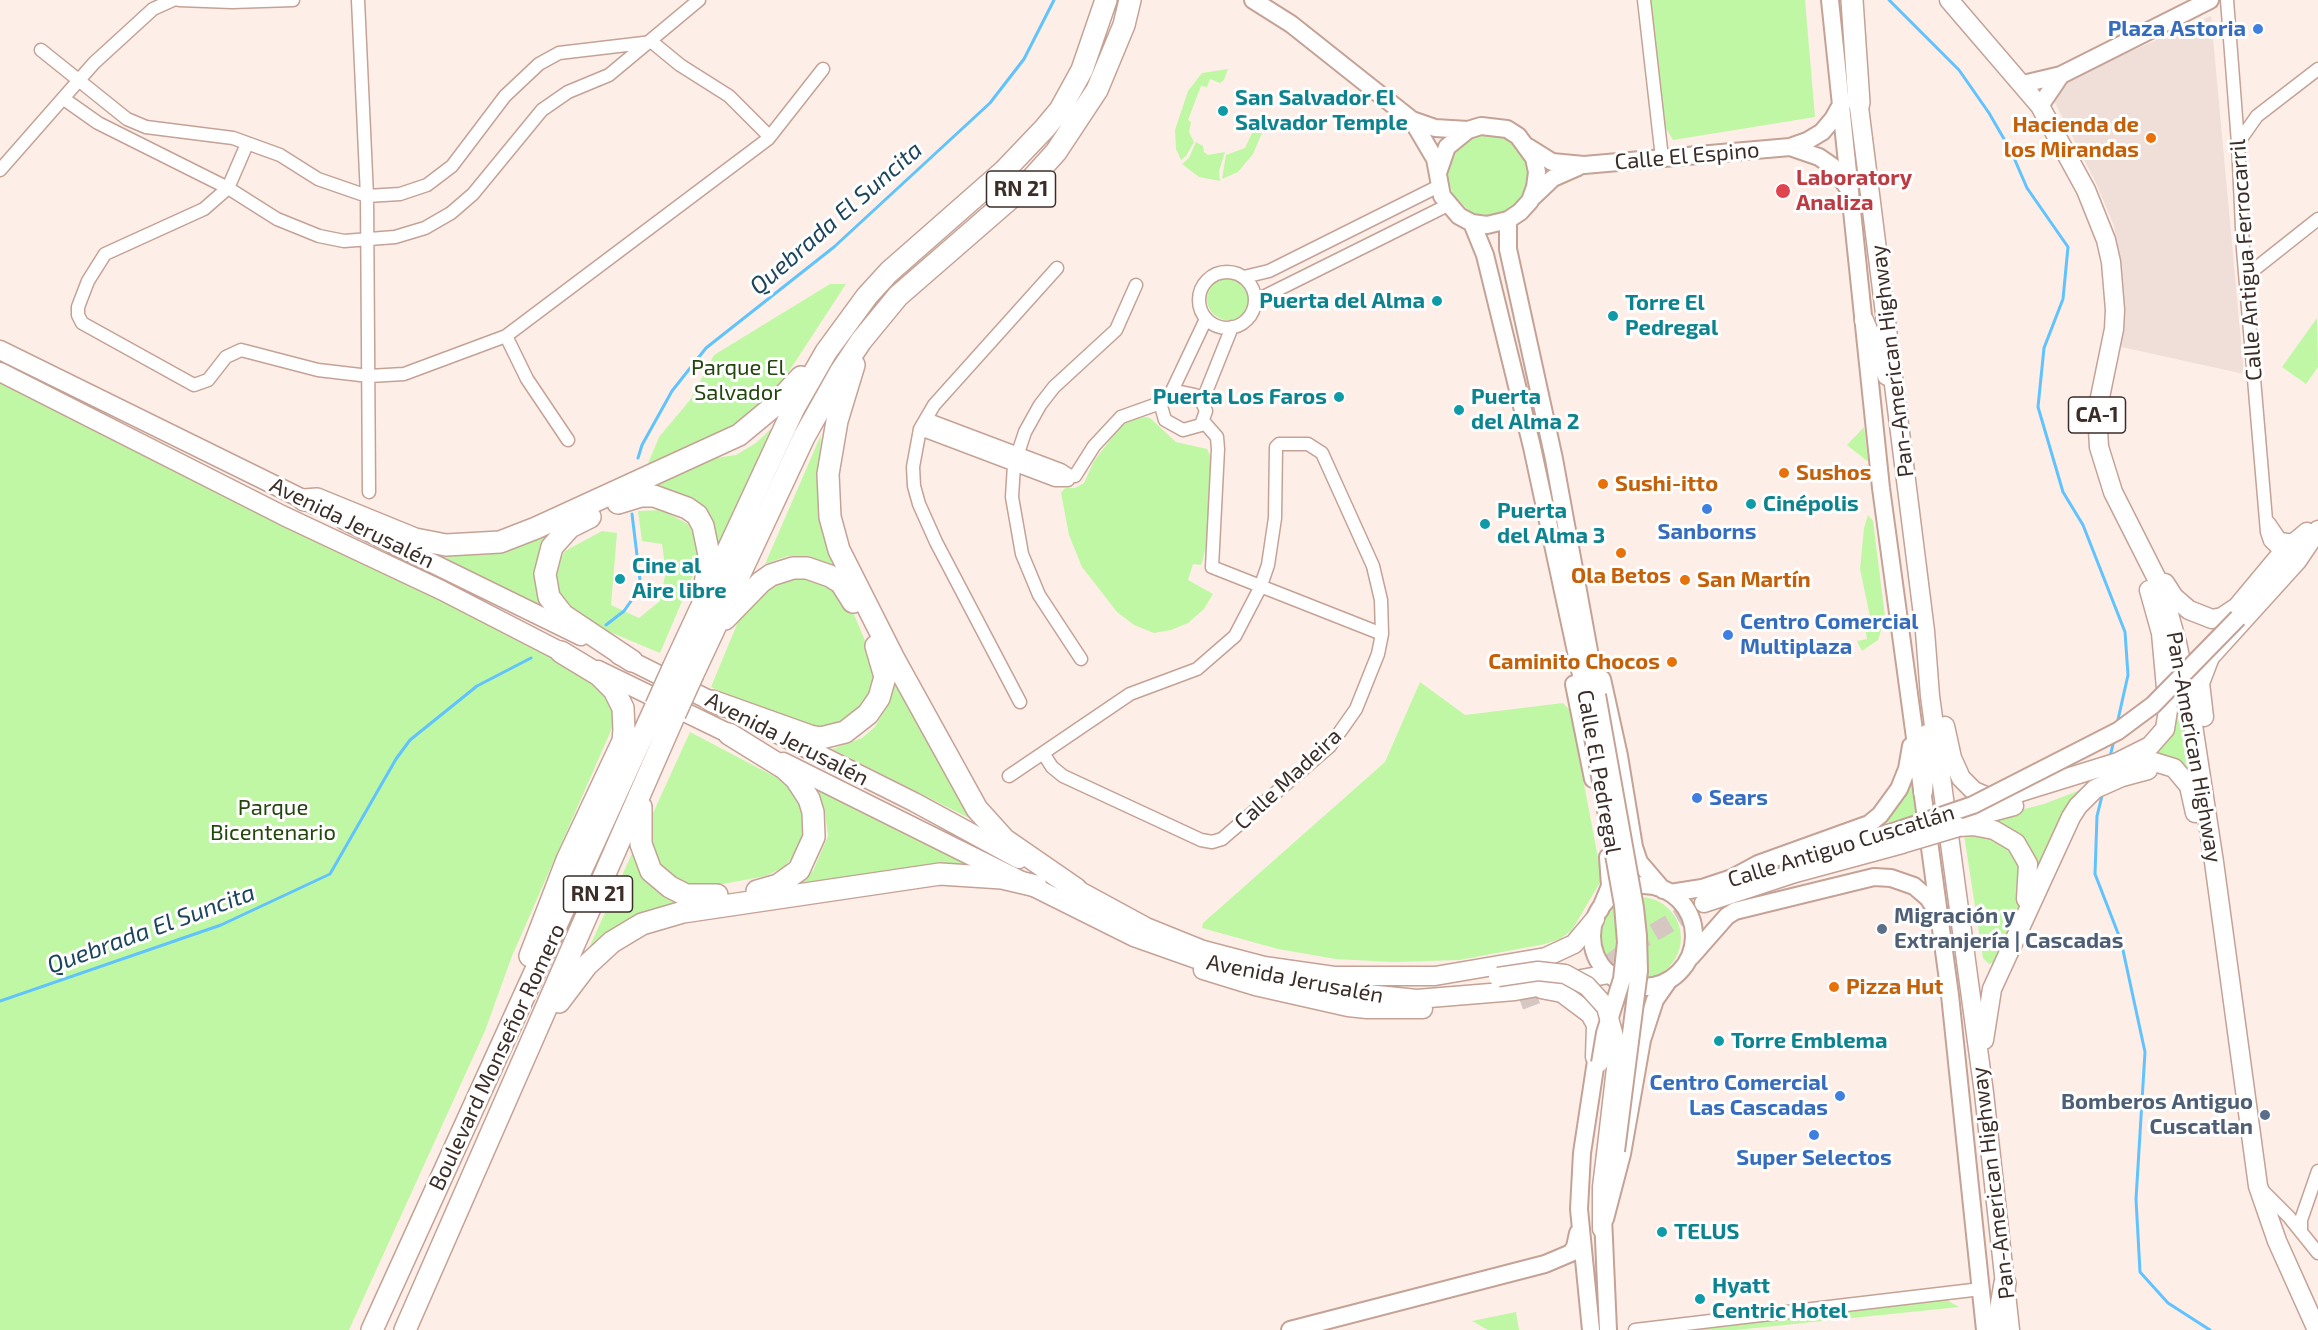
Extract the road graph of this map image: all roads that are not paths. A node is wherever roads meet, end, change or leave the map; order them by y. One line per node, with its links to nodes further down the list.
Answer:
1 (173, 0): 21 (street)
2 (179, 0): 3 (street)
3 (294, 0)
4 (358, 0): 41 (street)
5 (1106, 0): 54 (highway, Boulevard Monseñor Romero / RN 21)
6 (1130, 0): 60 (highway, Boulevard Monseñor Romero / RN 21)
7 (1253, 0): 28 (main road)
8 (1644, 0): 35 (street)
9 (1830, 0): 24 (main road)
10 (1844, 0): 24 (main road, Pan-American Highway)
11 (1852, 0): 24 (highway)
12 (1949, 0): 22 (main road, Pan-American Highway / CA-1)
13 (2210, 0): 20 (main road)
14 (2227, 0): 26 (street, Calle Antigua Ferrocarril)
15 (695, 1): 16 (street)
16 (652, 42): 30 (street); 41 (street); 47 (street)
17 (41, 50): 21 (street)
18 (823, 69): 30 (street)
19 (2318, 69): 27 (street)
20 (2061, 75): 22 (main road); 25 (main road)
21 (80, 81): 23 (street); 32 (street)
22 (2023, 84): 25 (main road, Pan-American Highway / CA-1)
23 (64, 99): 37 (street); 39 (street)
24 (1850, 103): 34 (main road, Calle El Espino); 40 (main road); 64 (main road, Pan-American Highway)
25 (2040, 106): 73 (main road, Pan-American Highway / CA-1)
26 (2235, 112): 27 (street); 31 (street, Calle Antigua Ferrocarril)
27 (2257, 116): 31 (street)
28 (1412, 120): 29 (main road); 38 (main road)
29 (1468, 130): 33 (main road); 38 (main road)
30 (769, 136): 59 (street)
31 (2238, 143): 48 (street, Calle Antigua Ferrocarril)
32 (247, 144): 39 (street); 41 (street)
33 (1528, 146): 36 (main road, Calle El Espino); 42 (main road)
34 (1790, 147): 35 (main road, Calle El Espino); 40 (main road, Calle El Espino)
35 (1662, 158): 36 (main road, Calle El Espino)
36 (1584, 165): 42 (main road, Calle El Espino)
37 (0, 170)
38 (1439, 179): 43 (main road); 52 (street)
39 (228, 188): 47 (street); 63 (street)
40 (1850, 191): 57 (main road)
41 (367, 196): 47 (street)
42 (1530, 201): 45 (main road)
43 (1448, 205): 46 (main road); 55 (street)
44 (2318, 219): 49 (street)
45 (1508, 220): 46 (main road); 78 (main road, Calle El Pedregal)
46 (1472, 223): 70 (main road, Calle El Pedregal)
47 (368, 241): 63 (street)
48 (2243, 249): 49 (street); 51 (street, Calle Antigua Ferrocarril)
49 (2273, 254): 51 (street)
50 (1057, 268): 68 (street)
51 (2246, 276): 76 (street, Calle Antigua Ferrocarril)
52 (1244, 277): 55 (street); 56 (street)
53 (1136, 285): 71 (street)
54 (867, 296): 74 (highway); 80 (highway, Boulevard Monseñor Romero / RN 21)
55 (1255, 301): 58 (street)
56 (1206, 319): 58 (street); 65 (street)
57 (1864, 320): 64 (main road); 91 (main road)
58 (1232, 327): 66 (street)
59 (506, 336): 63 (street); 69 (street)
60 (861, 341): 80 (highway, Boulevard Monseñor Romero / RN 21); 104 (highway)
61 (0, 350): 74 (main road, Avenida Jerusalén)
62 (0, 372): 83 (main road, Avenida Jerusalén)
63 (369, 375): 72 (street)
64 (1895, 388): 81 (main road, Pan-American Highway)
65 (1167, 398): 66 (street); 67 (street); 71 (street)
66 (1202, 402): 67 (street)
67 (1203, 421): 79 (street)
68 (923, 424): 71 (street); 90 (street)
69 (568, 440)
70 (1532, 447): 87 (main road, Calle El Pedregal); 107 (main road)
71 (1016, 459): 84 (street)
72 (369, 492)
73 (2113, 492): 75 (main road, Pan-American Highway / CA-1); 94 (main road)
74 (304, 500): 85 (main road, Avenida Jerusalén)
75 (2126, 517): 77 (main road); 101 (main road, Pan-American Highway / CA-1)
76 (2267, 519): 77 (street); 77 (street, Calle Antigua Ferrocarril)
77 (2301, 539): 100 (main road, Calle Antiguo Cuscatlán, bridge); 101 (main road)
78 (1577, 585): 87 (main road, Calle El Pedregal); 105 (main road)
79 (1260, 588): 82 (street); 82 (street, Calle Madeira); 93 (street)
80 (702, 631): 85 (highway); 86 (highway, Boulevard Monseñor Romero / RN 21); 89 (highway)
81 (1925, 631): 88 (main road, Pan-American Highway); 94 (main road)
82 (1382, 634): 93 (street, Calle Madeira)
83 (561, 652): 92 (main road, Avenida Jerusalén); 116 (highway)
84 (1081, 659)
85 (632, 661): 89 (main road, Avenida Jerusalén)
86 (684, 670): 97 (highway, Boulevard Monseñor Romero / RN 21, bridge); 116 (highway, Boulevard Monseñor Romero / RN 21, bridge)
87 (1592, 696): 120 (main road, Calle El Pedregal, bridge); 135 (main road, Calle El Pedregal, bridge)
88 (1930, 696): 98 (main road); 119 (main road, Pan-American Highway)
89 (712, 701): 104 (main road, Avenida Jerusalén)
90 (1020, 702)
91 (1912, 718): 98 (main road); 102 (main road)
92 (729, 734): 97 (highway); 103 (main road, Avenida Jerusalén)
93 (1043, 753): 95 (street)
94 (2118, 769): 96 (main road); 110 (main road)
95 (1009, 776)
96 (2092, 784): 99 (main road); 109 (main road)
97 (643, 790): 118 (highway, Boulevard Monseñor Romero / RN 21)
98 (1923, 792): 108 (main road)
99 (1958, 824): 100 (main road, bridge); 109 (main road)
100 (1897, 836): 102 (main road, Calle Antiguo Cuscatlán); 106 (main road)
101 (2214, 862): 110 (main road, Pan-American Highway / CA-1)
102 (1734, 877): 105 (main road, Calle Antiguo Cuscatlán)
103 (1036, 886): 115 (main road, Avenida Jerusalén); 118 (highway)
104 (1076, 889): 112 (main road, Avenida Jerusalén)
105 (1666, 891): 107 (main road); 111 (main road)
106 (1704, 903)
107 (1597, 914): 112 (main road, Avenida Jerusalén); 113 (main road)
108 (1941, 917): 111 (main road); 130 (main road)
109 (2023, 917): 119 (main road)
110 (2228, 964): 122 (main road, Pan-American Highway / CA-1)
111 (1683, 967): 114 (main road)
112 (1334, 976): 120 (main road, bridge)
113 (1614, 978): 114 (main road); 115 (main road, Avenida Jerusalén); 117 (main road)
114 (1669, 980): 124 (main road)
115 (1518, 996): 117 (main road)
116 (495, 1060): 131 (highway, Boulevard Monseñor Romero / RN 21)
117 (1595, 1063): 123 (main road)
118 (519, 1073): 132 (highway, Boulevard Monseñor Romero / RN 21)
119 (1984, 1093): 128 (main road, Pan-American Highway)
120 (1611, 1149): 124 (main road)
121 (2318, 1171): 125 (street)
122 (2258, 1186): 125 (street); 141 (main road, Pan-American Highway / CA-1)
123 (1579, 1209): 127 (main road); 129 (main road)
124 (1602, 1229): 136 (main road)
125 (2301, 1231): 126 (street)
126 (2318, 1253)
127 (1545, 1264): 129 (main road); 133 (main road)
128 (2005, 1283): 139 (highway); 140 (main road, Pan-American Highway)
129 (1586, 1287): 134 (main road)
130 (1981, 1289): 137 (street); 138 (main road)
131 (372, 1330)
132 (405, 1330)
133 (1290, 1330)
134 (1591, 1330)
135 (1597, 1330)
136 (1608, 1330)
137 (1635, 1330)
138 (1985, 1330)
139 (1997, 1330)
140 (2010, 1330)
141 (2317, 1330)

